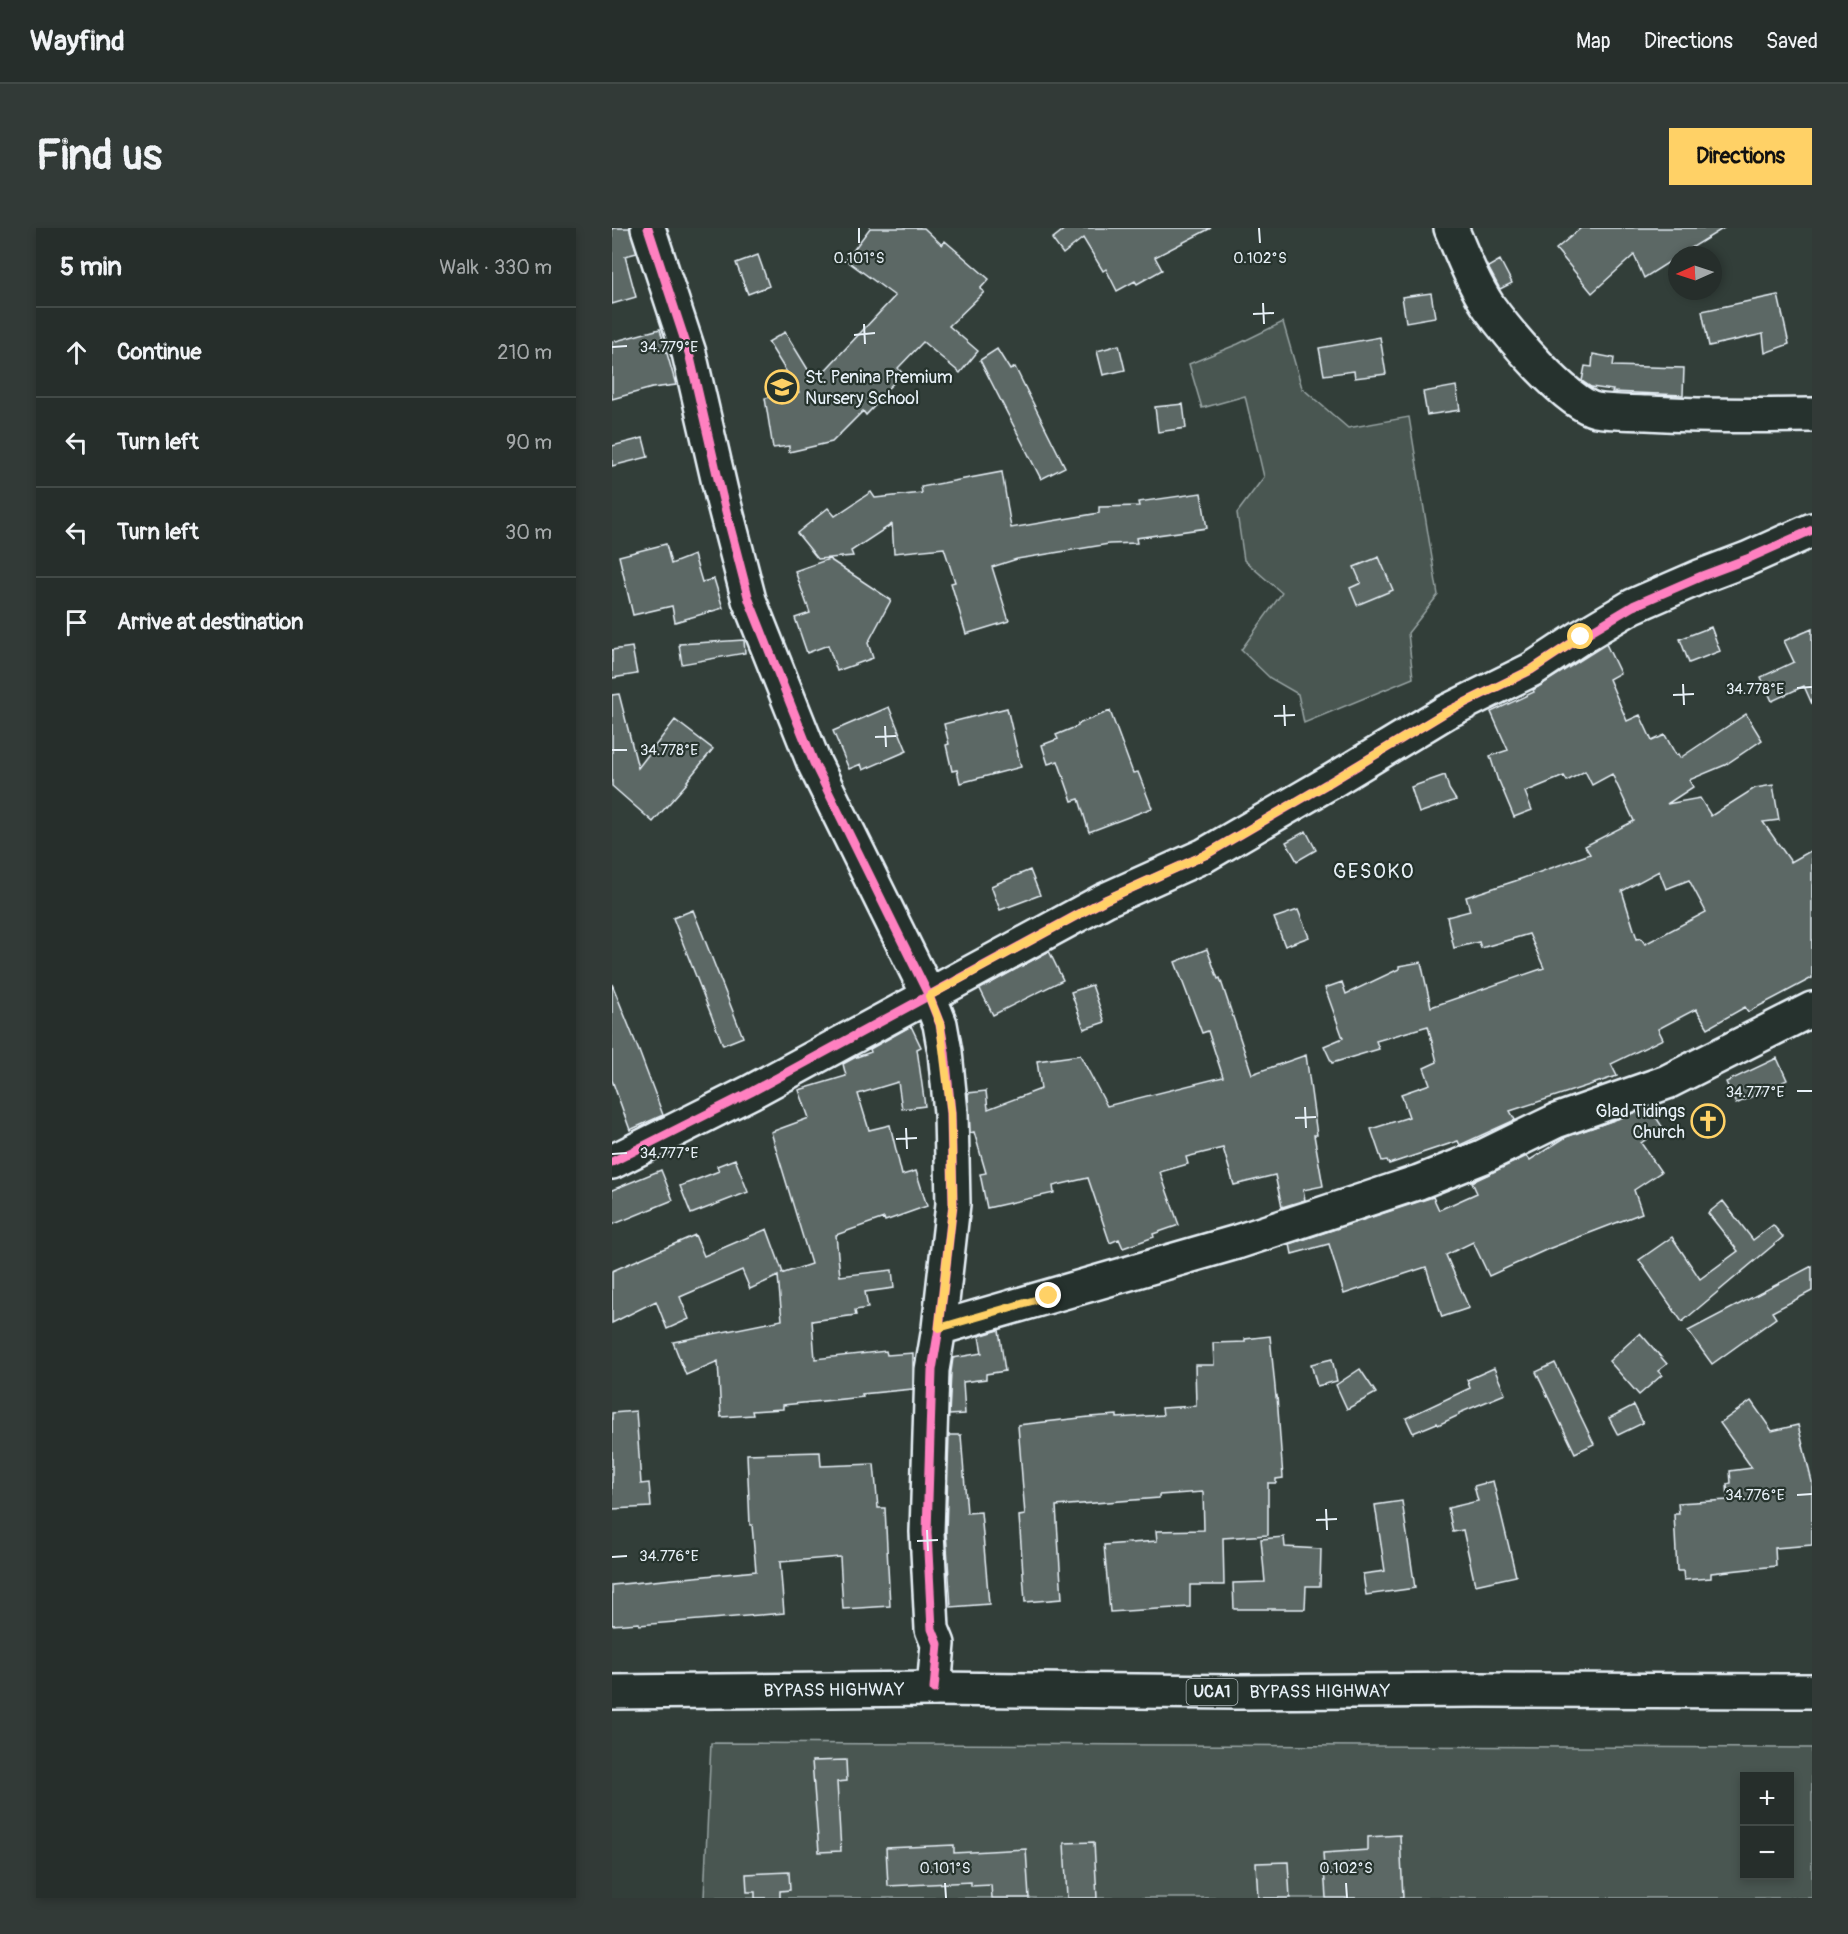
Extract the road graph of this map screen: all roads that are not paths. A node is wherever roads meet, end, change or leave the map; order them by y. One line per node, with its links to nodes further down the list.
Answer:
1 (648, 228): 5 (street)
2 (1451, 228): 3 (street)
3 (1812, 415)
4 (1812, 530): 5 (street)
5 (929, 996): 7 (street); 8 (street)
6 (1812, 1010): 8 (street)
7 (612, 1162)
8 (939, 1328): 9 (street)
9 (934, 1689): 10 (street, BYPASS HIGHWAY / UCA1); 11 (street, BYPASS HIGHWAY / UCA1)
10 (1812, 1691)
11 (612, 1692)

